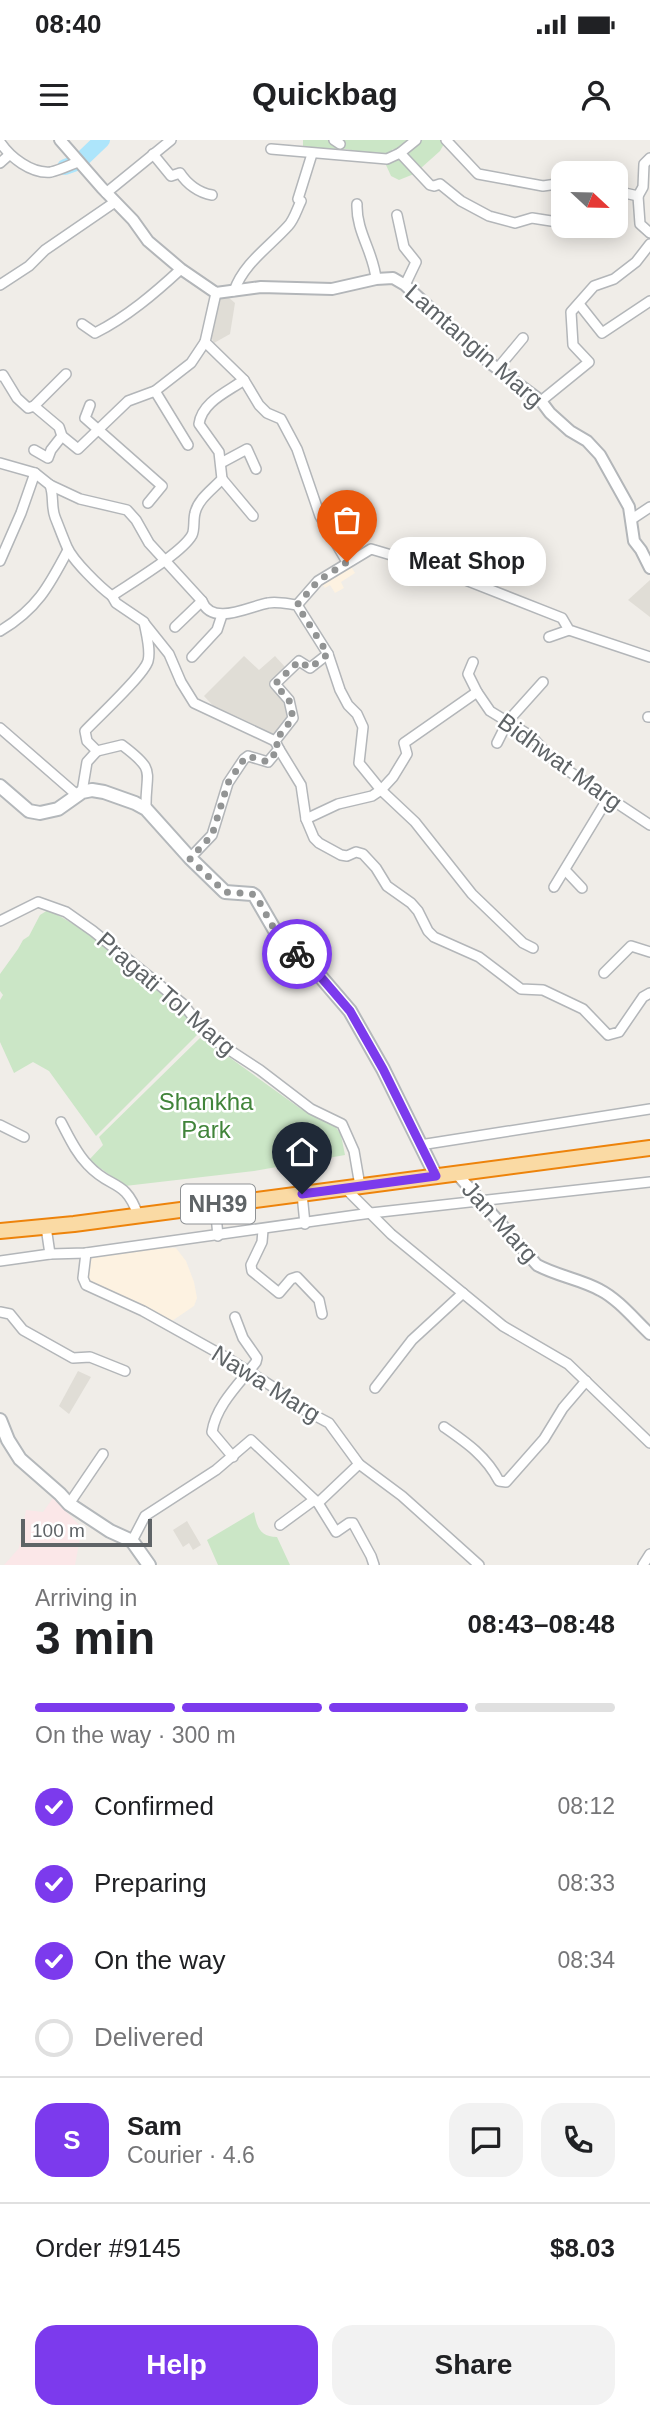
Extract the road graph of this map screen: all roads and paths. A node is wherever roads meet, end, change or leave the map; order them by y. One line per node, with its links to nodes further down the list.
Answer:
1 (60, 140): 12 (street)
2 (171, 140): 8 (street)
3 (416, 140): 7 (street)
4 (446, 140): 14 (street)
5 (0, 142): 10 (street)
6 (271, 149): 9 (street)
7 (400, 153): 9 (street); 22 (street)
8 (153, 154): 17 (street); 19 (street)
9 (312, 154): 29 (street)
10 (9, 155): 12 (street); 13 (street)
11 (650, 158): 15 (street)
12 (78, 162): 19 (street)
13 (0, 163)
14 (551, 185)
15 (647, 187): 18 (street)
16 (628, 193): 18 (street)
17 (212, 195)
18 (638, 195): 23 (street)
19 (111, 197): 25 (street); 27 (street)
20 (357, 205): 26 (street)
21 (397, 215): 28 (street)
22 (551, 221)
23 (650, 233)
24 (650, 244): 32 (street)
25 (181, 269): 30 (street); 33 (street)
26 (376, 279): 28 (street, Lamtangin Marg); 29 (street, Lamtangin Marg)
27 (0, 285)
28 (405, 285): 36 (street, Lamtangin Marg)
29 (234, 291): 30 (street, Lamtangin Marg)
30 (216, 293): 35 (street)
31 (650, 302): 32 (street)
32 (579, 304): 41 (street)
33 (82, 324)
34 (523, 338): 36 (street)
35 (205, 342): 39 (street); 40 (street)
36 (498, 368): 41 (street, Lamtangin Marg)
37 (66, 374): 43 (street)
38 (0, 376): 43 (street)
39 (244, 380): 49 (street); 61 (street)
40 (155, 391): 44 (street); 46 (street)
41 (541, 401): 57 (street, Lamtangin Marg)
42 (90, 405): 44 (street)
43 (34, 406): 45 (street)
44 (98, 429): 45 (street); 54 (street)
45 (62, 436): 47 (street)
46 (188, 445)
47 (34, 450)
48 (0, 463): 51 (street)
49 (220, 463): 50 (street); 52 (street)
50 (256, 469)
51 (35, 473): 53 (street); 60 (street)
52 (222, 479): 56 (street); 59 (street)
53 (50, 485): 58 (street); 59 (street)
54 (148, 503)
55 (650, 507): 57 (street)
56 (253, 516)
57 (632, 519): 62 (street, Lamtangin Marg)
58 (68, 550): 63 (street); 70 (street)
59 (165, 560): 63 (street); 64 (street)
60 (0, 561)
61 (347, 562): 65 (street); 69 (street)
62 (650, 568)
63 (112, 596): 67 (street)
64 (202, 601): 66 (street); 68 (street)
65 (297, 605): 66 (street); 72 (street)
66 (222, 615): 73 (street)
67 (144, 622): 81 (street); 82 (street)
68 (175, 627)
69 (569, 630): 71 (street); 74 (street)
70 (0, 631)
71 (549, 637)
72 (328, 654): 81 (street); 84 (street)
73 (192, 657)
74 (650, 657)
75 (472, 662): 77 (street, Bidhwat Marg)
76 (543, 682): 78 (street)
77 (477, 692): 78 (street, Bidhwat Marg); 84 (street, Bidhwat Marg)
78 (508, 721): 80 (street); 86 (street, Bidhwat Marg)
79 (0, 728): 85 (street)
80 (497, 743)
81 (277, 745): 88 (street); 90 (street)
82 (97, 751): 85 (street); 87 (street)
83 (0, 786): 85 (main road)
84 (381, 790): 88 (street); 95 (street)
85 (79, 794): 87 (main road)
86 (608, 798): 89 (street, Bidhwat Marg); 91 (street)
87 (146, 809): 90 (main road)
88 (306, 819): 98 (street)
89 (650, 825)
90 (190, 859): 103 (main road)
91 (566, 871): 92 (street); 93 (street)
92 (554, 887)
93 (582, 888)
94 (0, 921): 108 (street, Pragati Tol Marg)
95 (533, 948)
96 (650, 953): 97 (street)
97 (604, 973)
98 (650, 993)
99 (650, 1109): 103 (street)
100 (61, 1122): 113 (street)
101 (0, 1125): 102 (street)
102 (24, 1137)
103 (420, 1144): 106 (main road)
104 (650, 1147): 105 (highway, NH39)
105 (457, 1174): 106 (highway, NH39); 110 (street, Jan Marg)
106 (436, 1176): 108 (highway, NH39)
107 (650, 1182): 110 (street)
108 (353, 1187): 109 (highway, NH39); 112 (street)
109 (302, 1194): 111 (highway, NH39); 114 (street)
110 (483, 1202): 112 (street); 126 (street, Jan Marg)
111 (215, 1205): 113 (highway, NH39); 118 (street)
112 (371, 1213): 114 (street); 122 (street)
113 (138, 1215): 115 (highway, NH39)
114 (305, 1224): 116 (street)
115 (46, 1227): 117 (highway, NH39); 120 (street)
116 (263, 1230): 118 (street); 124 (street)
117 (0, 1231)
118 (218, 1236): 119 (street)
119 (86, 1253): 120 (street); 128 (street, Nawa Marg)
120 (51, 1254): 121 (street)
121 (0, 1261)
122 (463, 1293): 129 (street); 130 (street)
123 (0, 1312): 127 (street)
124 (322, 1314)
125 (234, 1317): 128 (street)
126 (650, 1334)
127 (125, 1371)
128 (249, 1371): 135 (street); 136 (street, Nawa Marg)
129 (586, 1381): 132 (street); 133 (street)
130 (376, 1388)
131 (0, 1420): 138 (main road)
132 (444, 1427)
133 (650, 1443)
134 (103, 1454): 138 (street)
135 (233, 1457): 137 (street); 140 (street)
136 (359, 1464): 137 (street); 144 (street, Nawa Marg)
137 (316, 1502): 139 (street); 143 (street)
138 (69, 1504): 140 (main road)
139 (280, 1525)
140 (132, 1541): 142 (main road)
141 (650, 1554): 145 (street)
142 (149, 1565)
143 (374, 1565)
144 (479, 1565)
145 (643, 1565)

